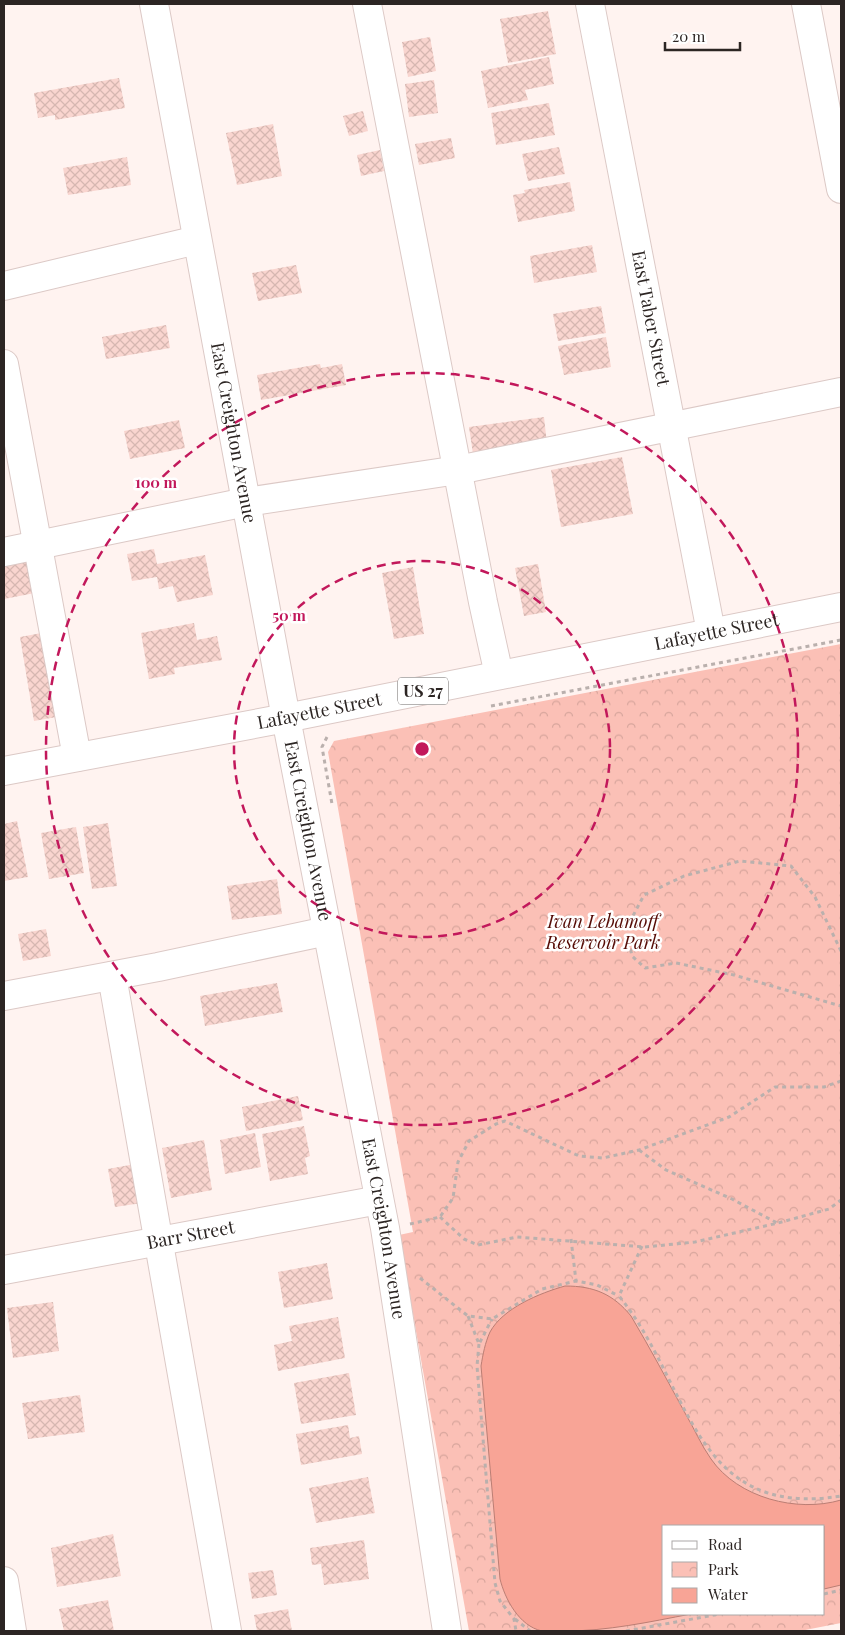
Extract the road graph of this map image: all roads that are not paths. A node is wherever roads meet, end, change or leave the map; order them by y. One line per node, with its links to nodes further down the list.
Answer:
1 (154, 4): 6 (main road, East Creighton Avenue)
2 (367, 4): 11 (main road)
3 (590, 4): 10 (main road, East Taber Street)
4 (806, 4): 5 (main road)
5 (841, 189)
6 (197, 240): 7 (main road); 12 (main road, East Creighton Avenue)
7 (4, 286)
8 (4, 364): 13 (main road)
9 (841, 392): 10 (main road)
10 (671, 424): 11 (main road); 16 (main road, East Taber Street)
11 (458, 470): 12 (main road); 17 (main road)
12 (246, 502): 13 (main road); 18 (main road, East Creighton Avenue)
13 (39, 544): 14 (main road); 19 (main road)
14 (4, 552)
15 (841, 607): 16 (main road, Lafayette Street / US 27)
16 (711, 632): 17 (main road, Lafayette Street / US 27)
17 (500, 675): 18 (main road, Lafayette Street / US 27)
18 (286, 718): 19 (main road, Lafayette Street / US 27); 21 (main road, East Creighton Avenue)
19 (77, 757): 20 (main road, Lafayette Street / US 27)
20 (4, 771)
21 (327, 931): 22 (main road); 24 (main road, East Creighton Avenue)
22 (112, 976): 23 (main road); 25 (main road)
23 (4, 996)
24 (379, 1200): 25 (main road, Barr Street); 30 (main road, East Creighton Avenue)
25 (159, 1241): 26 (main road, Barr Street); 29 (main road)
26 (4, 1270)
27 (4, 1582): 28 (main road)
28 (12, 1631)
29 (227, 1631)
30 (447, 1631)

